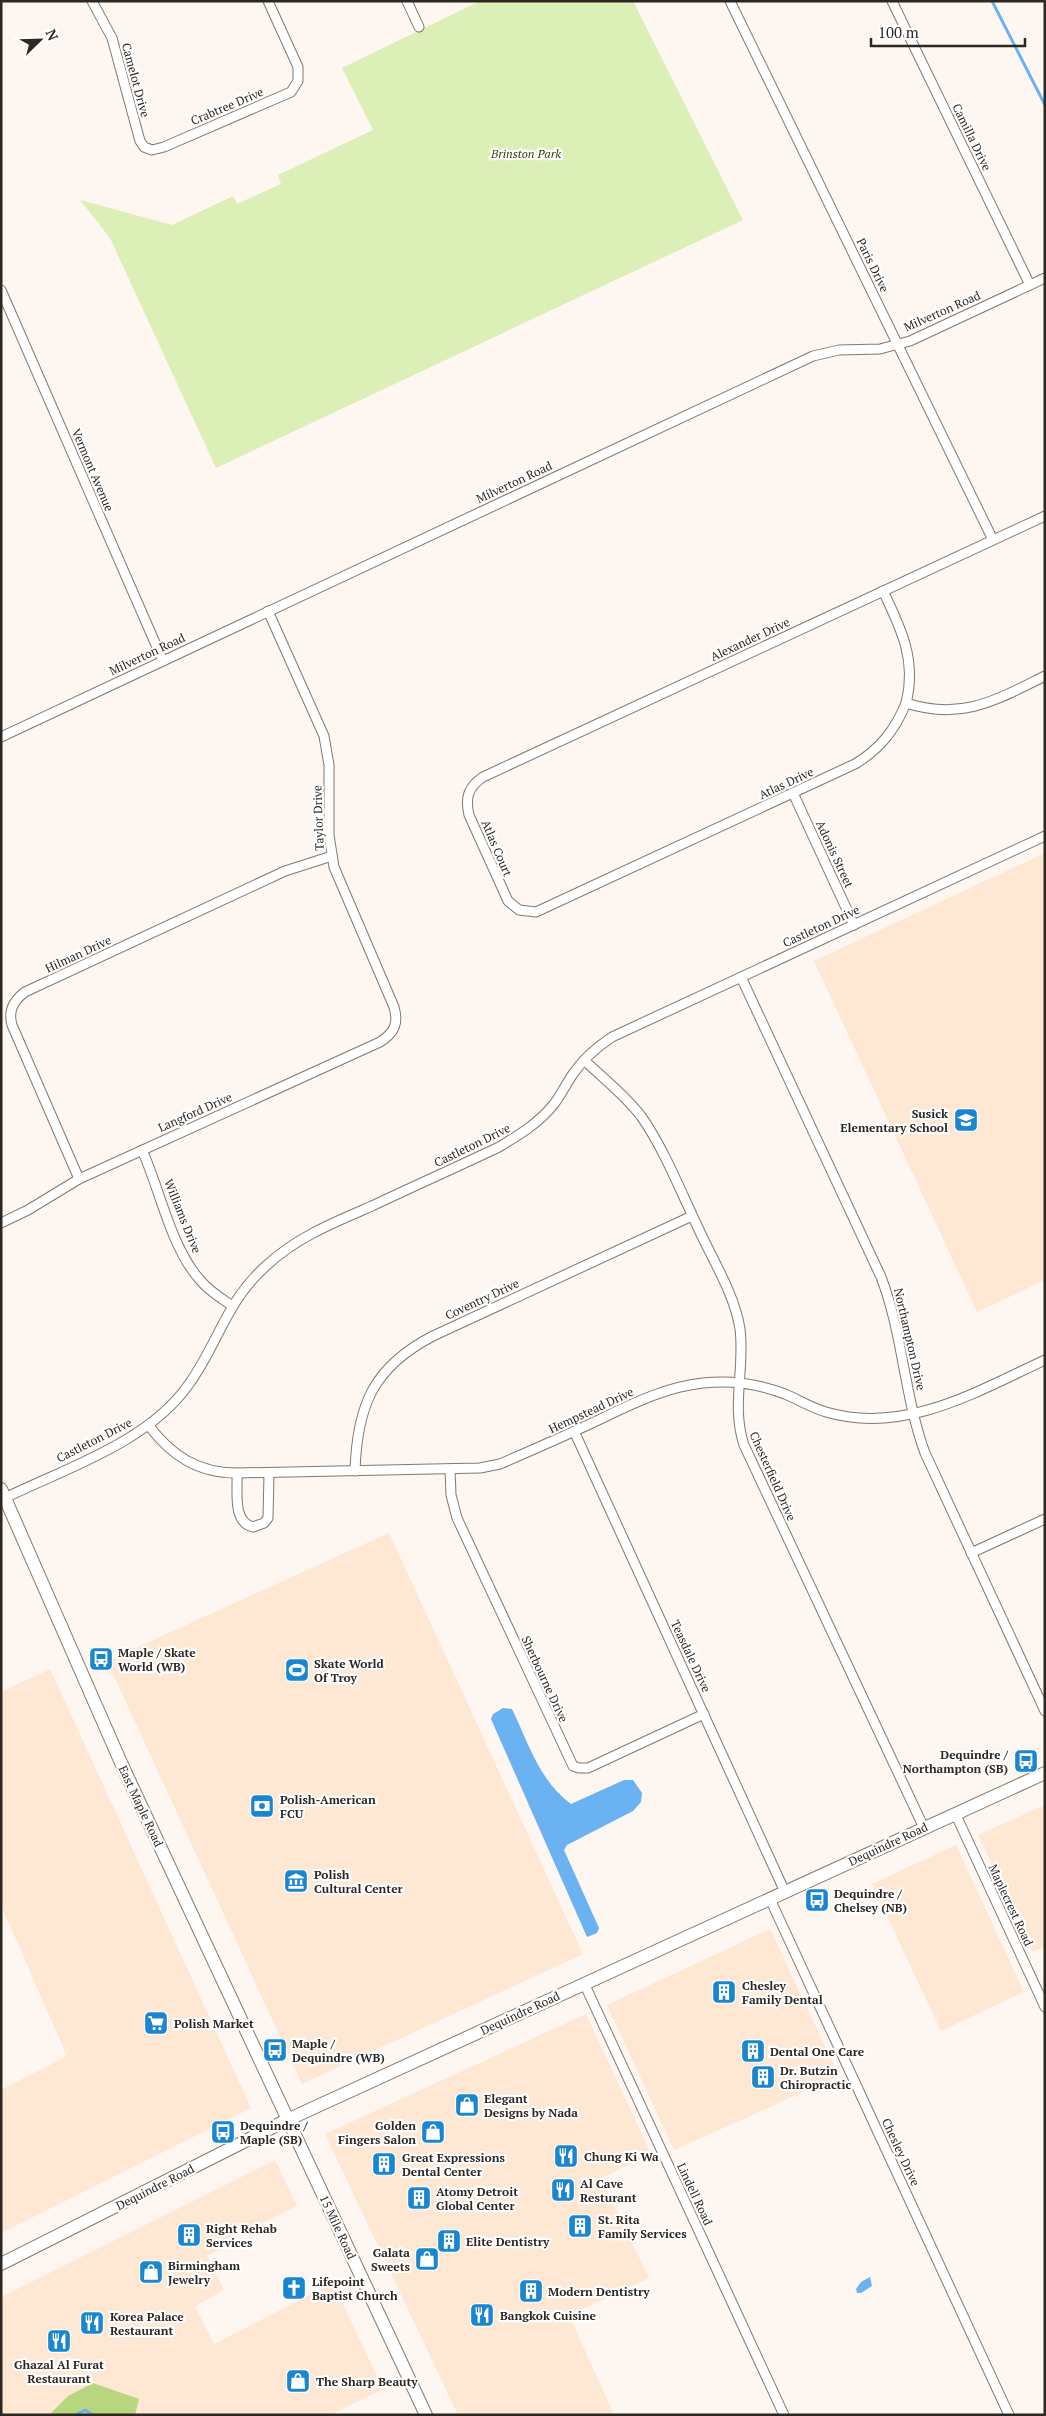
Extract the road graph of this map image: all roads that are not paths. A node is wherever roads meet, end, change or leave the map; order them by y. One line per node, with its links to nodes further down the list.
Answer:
1 (92, 1): 7 (street, Camelot Drive)
2 (268, 1): 7 (street, Crabtree Drive)
3 (407, 1): 6 (street)
4 (730, 1): 11 (street, Paris Drive)
5 (892, 1): 9 (street, Camilla Drive)
6 (420, 27)
7 (164, 147)
8 (1045, 278): 9 (street, Milverton Road)
9 (1030, 285): 11 (street, Milverton Road)
10 (1, 290): 16 (street, Vermont Avenue)
11 (898, 344): 13 (street, Paris Drive); 15 (street, Milverton Road)
12 (1045, 516): 13 (street, Alexander Drive)
13 (993, 540): 14 (street, Alexander Drive)
14 (883, 591): 18 (street, Atlas Drive); 20 (street, Alexander Drive)
15 (268, 611): 16 (street, Milverton Road); 23 (street, Taylor Drive)
16 (163, 661): 19 (street, Milverton Road)
17 (1045, 676): 18 (street)
18 (906, 703): 21 (street, Atlas Drive)
19 (1, 737)
20 (470, 789): 24 (street, Atlas Court)
21 (793, 793): 24 (street, Atlas Drive); 25 (street, Adonis Street)
22 (1045, 836): 25 (street, Castleton Drive)
23 (332, 856): 27 (street, Taylor Drive); 30 (street, Hilman Drive)
24 (519, 910)
25 (854, 925): 26 (street, Castleton Drive)
26 (741, 977): 28 (street, Castleton Drive); 36 (street, Northampton Drive)
27 (396, 1024): 29 (street, Langford Drive)
28 (584, 1060): 31 (street, Chesterfield Drive); 33 (street, Castleton Drive)
29 (142, 1150): 30 (street, Langford Drive); 33 (street, Williams Drive)
30 (79, 1179): 32 (street, Langford Drive)
31 (692, 1216): 35 (street, Chesterfield Drive); 40 (street, Coventry Drive)
32 (1, 1223)
33 (231, 1306): 37 (street, Castleton Drive)
34 (1045, 1360): 36 (street, Hempstead Drive)
35 (739, 1384): 36 (street, Hempstead Drive); 38 (street, Hempstead Drive); 50 (street, Chesterfield Drive)
36 (914, 1414): 45 (street, Northampton Drive)
37 (149, 1426): 42 (street, Hempstead Drive); 43 (street, Castleton Drive)
38 (574, 1431): 39 (street, Hempstead Drive); 47 (street, Teasdale Drive)
39 (450, 1469): 40 (street, Hempstead Drive); 47 (street, Sherbourne Drive)
40 (355, 1471): 41 (street, Hempstead Drive)
41 (268, 1472): 42 (street, Hempstead Drive); 42 (street)
42 (237, 1473)
43 (3, 1493): 55 (main road, East Maple Road)
44 (1045, 1519): 45 (street)
45 (971, 1553): 46 (street, Northampton Drive)
46 (1045, 1711)
47 (704, 1714): 51 (street, Teasdale Drive)
48 (1045, 1773): 49 (main road, Dequindre Road)
49 (956, 1814): 50 (main road, Dequindre Road); 54 (street, Maplecrest Road)
50 (924, 1828): 51 (main road, Dequindre Road)
51 (785, 1892): 52 (main road, Dequindre Road)
52 (770, 1899): 53 (main road, Dequindre Road); 59 (street, Chesley Drive)
53 (584, 1984): 55 (main road, Dequindre Road); 58 (street, Lindell Road)
54 (1045, 2006)
55 (287, 2120): 56 (main road, Dequindre Road); 57 (main road, 15 Mile Road)
56 (1, 2264)
57 (426, 2415)
58 (784, 2415)
59 (1009, 2415)

